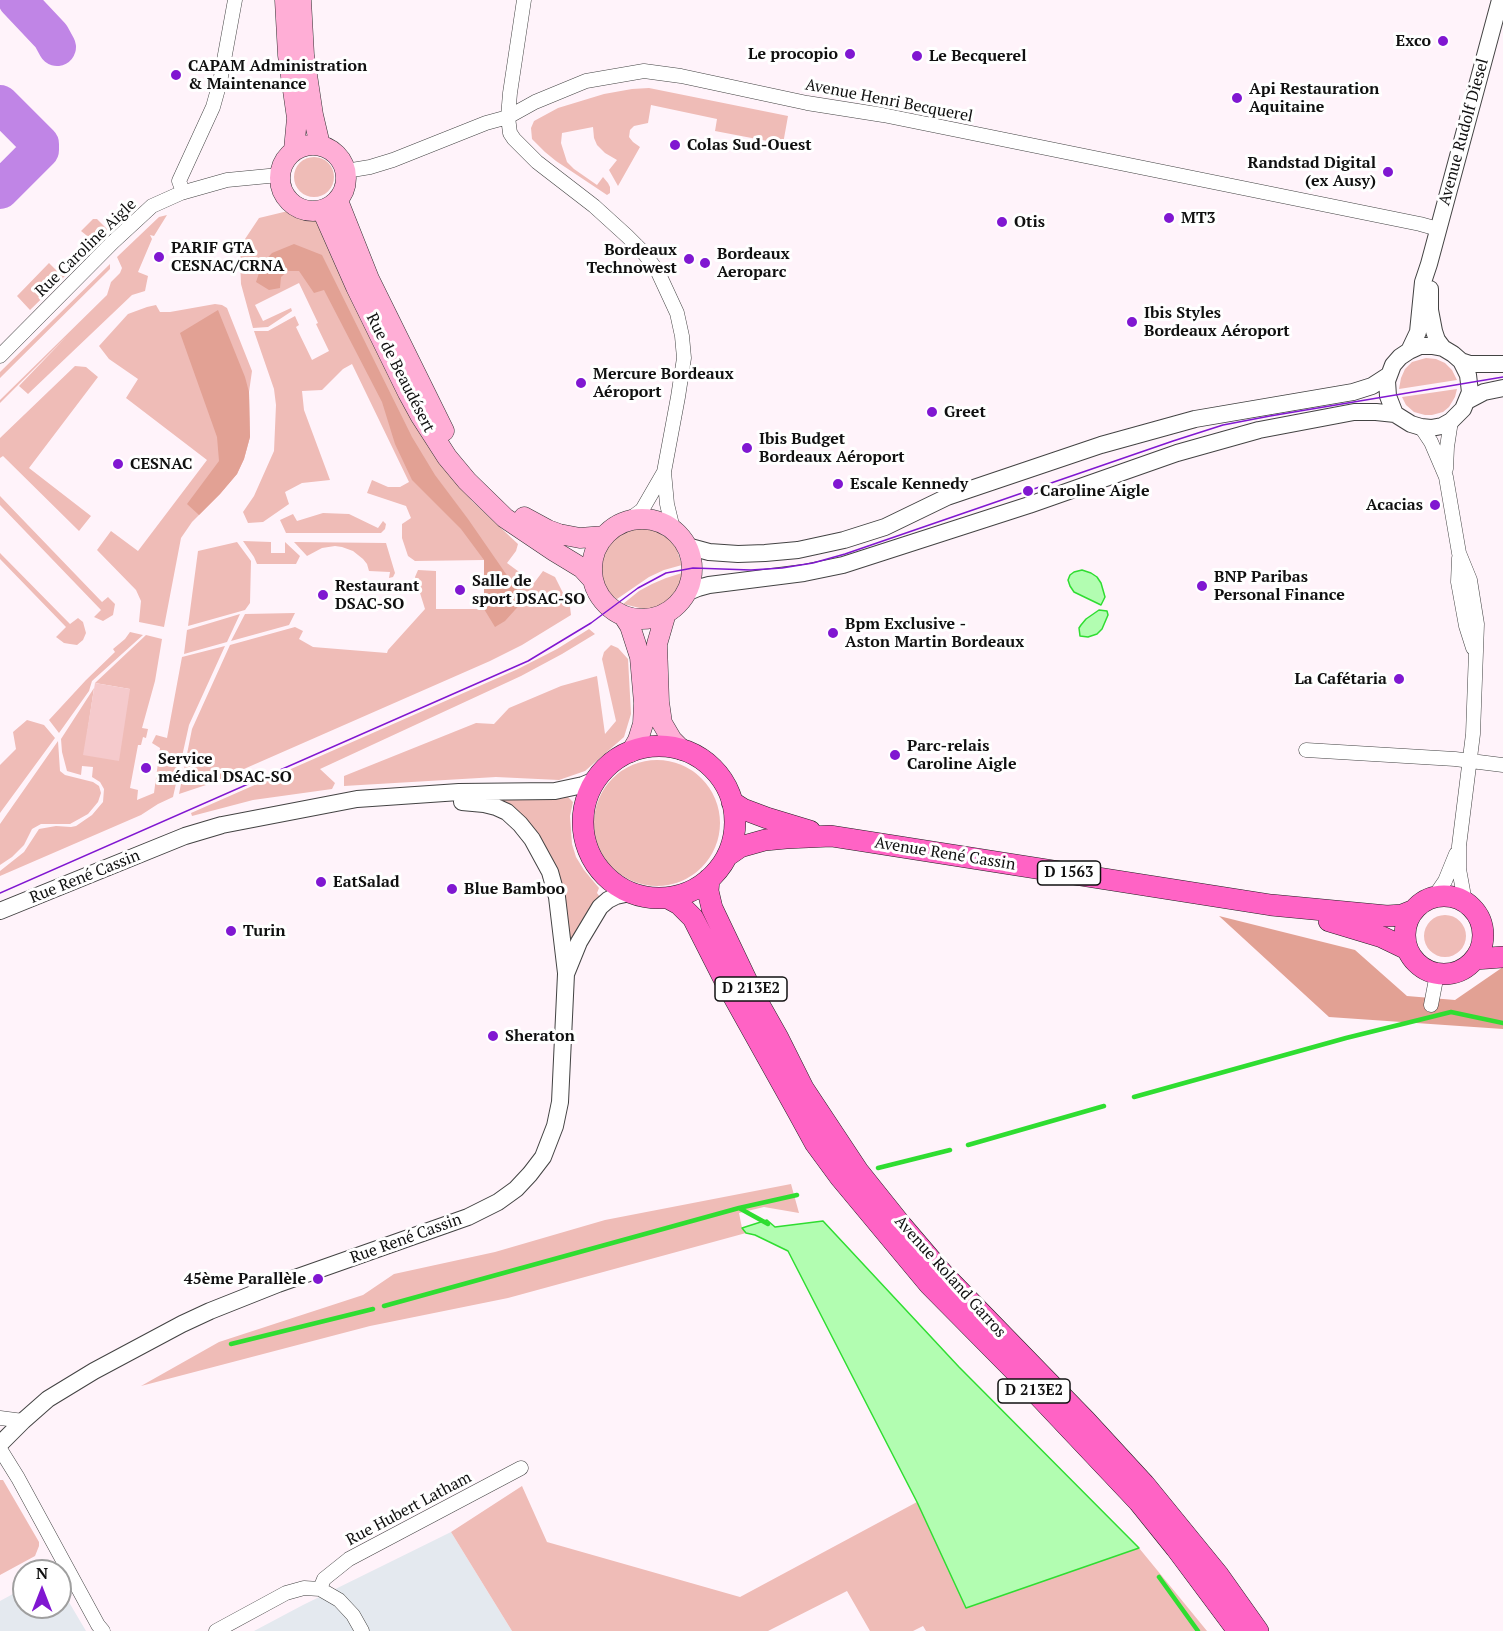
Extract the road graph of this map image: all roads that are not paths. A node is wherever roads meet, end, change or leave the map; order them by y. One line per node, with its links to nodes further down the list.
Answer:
1 (235, 0): 11 (street)
2 (285, 0): 8 (main road)
3 (301, 0): 7 (main road)
4 (524, 0): 6 (street)
5 (1500, 0): 13 (street, Avenue Rudolf Diesel)
6 (508, 117): 9 (street, Avenue Henri Becquerel); 13 (street, Avenue Henri Becquerel); 26 (street)
7 (320, 145): 8 (main road); 9 (main road)
8 (294, 150): 10 (main road)
9 (346, 171): 12 (main road)
10 (279, 175): 11 (street, Rue Caroline Aigle); 12 (main road)
11 (183, 192): 17 (street, Rue Caroline Aigle)
12 (330, 206): 30 (main road, Rue de Beaudésert); 32 (main road, Rue de Beaudésert)
13 (1438, 229): 14 (street, Avenue Rudolf Diesel)
14 (1429, 264): 15 (street, Avenue Rudolf Diesel); 16 (street, Avenue Rudolf Diesel)
15 (1443, 348): 16 (street); 18 (street)
16 (1408, 351): 20 (street)
17 (0, 356)
18 (1461, 362): 19 (street); 22 (street)
19 (1503, 364)
20 (1389, 375): 23 (street); 31 (street)
21 (1503, 388): 22 (street)
22 (1467, 401): 24 (street)
23 (1395, 414): 25 (street); 33 (street)
24 (1451, 421): 25 (street); 27 (street)
25 (1421, 427): 27 (street)
26 (663, 472): 28 (street); 29 (street)
27 (1446, 477): 39 (street)
28 (627, 521): 29 (main road); 30 (main road)
29 (673, 529): 31 (main road)
30 (604, 536): 32 (main road)
31 (687, 546): 33 (main road)
32 (593, 580): 35 (main road)
33 (686, 593): 34 (main road)
34 (666, 613): 35 (main road); 36 (main road)
35 (623, 615): 38 (main road)
36 (682, 750): 38 (main road); 42 (main road)
37 (1306, 750): 39 (street)
38 (631, 752): 41 (main road)
39 (1469, 761): 40 (street); 45 (street)
40 (1503, 765)
41 (595, 780): 43 (street, Rue René Cassin); 48 (main road)
42 (732, 802): 44 (main road, D 1563); 46 (main road)
43 (297, 811): 50 (street, Rue René Cassin); 62 (street)
44 (831, 836): 46 (main road, Avenue René Cassin / D 1563); 53 (main road, Avenue René Cassin / D 1563)
45 (1459, 846): 49 (street); 52 (street)
46 (727, 856): 47 (main road)
47 (709, 879): 51 (main road); 66 (main road, Avenue Roland Garros / D 213E2)
48 (630, 893): 51 (main road); 62 (street, Rue René Cassin)
49 (1434, 897): 52 (main road); 55 (main road)
50 (35, 898): 54 (street, Rue René Cassin); 56 (street)
51 (668, 898): 65 (main road, Avenue Roland Garros / D 213E2)
52 (1465, 902): 57 (main road)
53 (1271, 905): 55 (main road, Avenue René Cassin / D 1563); 59 (main road, Avenue René Cassin / D 1563)
54 (0, 911)
55 (1413, 911): 59 (main road)
56 (0, 918)
57 (1481, 921): 58 (main road); 61 (main road)
58 (1503, 932)
59 (1407, 949): 63 (main road)
60 (1503, 957): 61 (main road)
61 (1476, 959): 63 (main road)
62 (566, 974): 68 (street, Rue René Cassin)
63 (1437, 974): 64 (street)
64 (1431, 1005)
65 (758, 1041): 66 (street); 76 (main road, Avenue Roland Garros / D 213E2)
66 (844, 1153): 77 (main road, Avenue Roland Garros / D 213E2)
67 (0, 1418): 68 (street)
68 (22, 1420): 69 (street, Rue René Cassin)
69 (0, 1444)
70 (0, 1449): 73 (street)
71 (521, 1468): 72 (street, Rue Hubert Latham)
72 (320, 1589): 74 (street); 75 (street)
73 (103, 1631)
74 (216, 1631)
75 (362, 1631)
76 (1238, 1631)
77 (1258, 1631)

